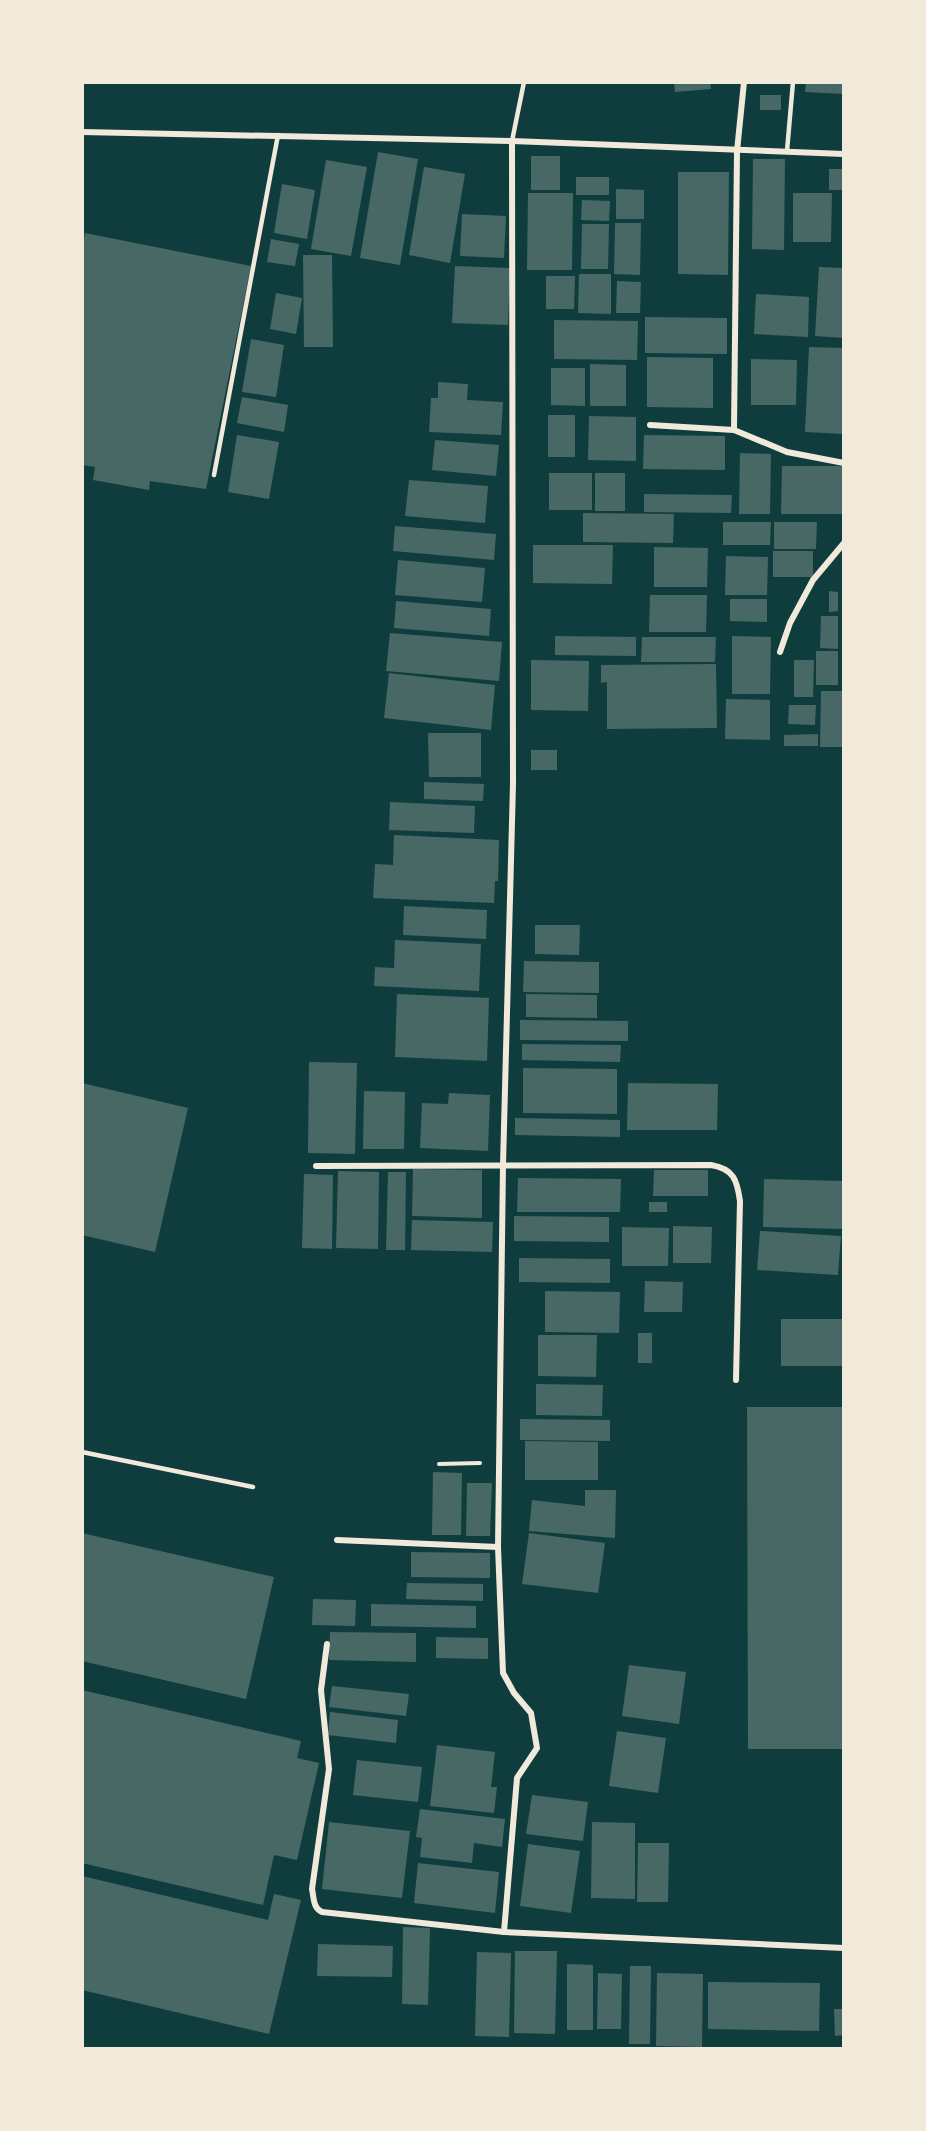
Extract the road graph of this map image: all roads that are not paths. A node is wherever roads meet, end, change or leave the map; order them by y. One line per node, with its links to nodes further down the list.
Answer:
1 (524, 82): 6 (lane)
2 (744, 82): 7 (street)
3 (793, 82): 8 (lane)
4 (82, 132): 5 (street)
5 (278, 135): 6 (street); 13 (lane)
6 (513, 141): 7 (street); 16 (street)
7 (737, 151): 8 (street); 11 (street)
8 (787, 151): 9 (street)
9 (843, 154)
10 (650, 425): 11 (street)
11 (734, 430): 12 (street)
12 (843, 463)
13 (213, 475)
14 (843, 543): 15 (street)
15 (780, 652)
16 (503, 1165): 17 (street); 18 (street); 22 (street)
17 (316, 1166)
18 (736, 1380)
19 (82, 1452): 20 (lane)
20 (253, 1487)
21 (337, 1540): 22 (street)
22 (498, 1547): 24 (street)
23 (327, 1644): 24 (street)
24 (504, 1932): 25 (street)
25 (843, 1948)

